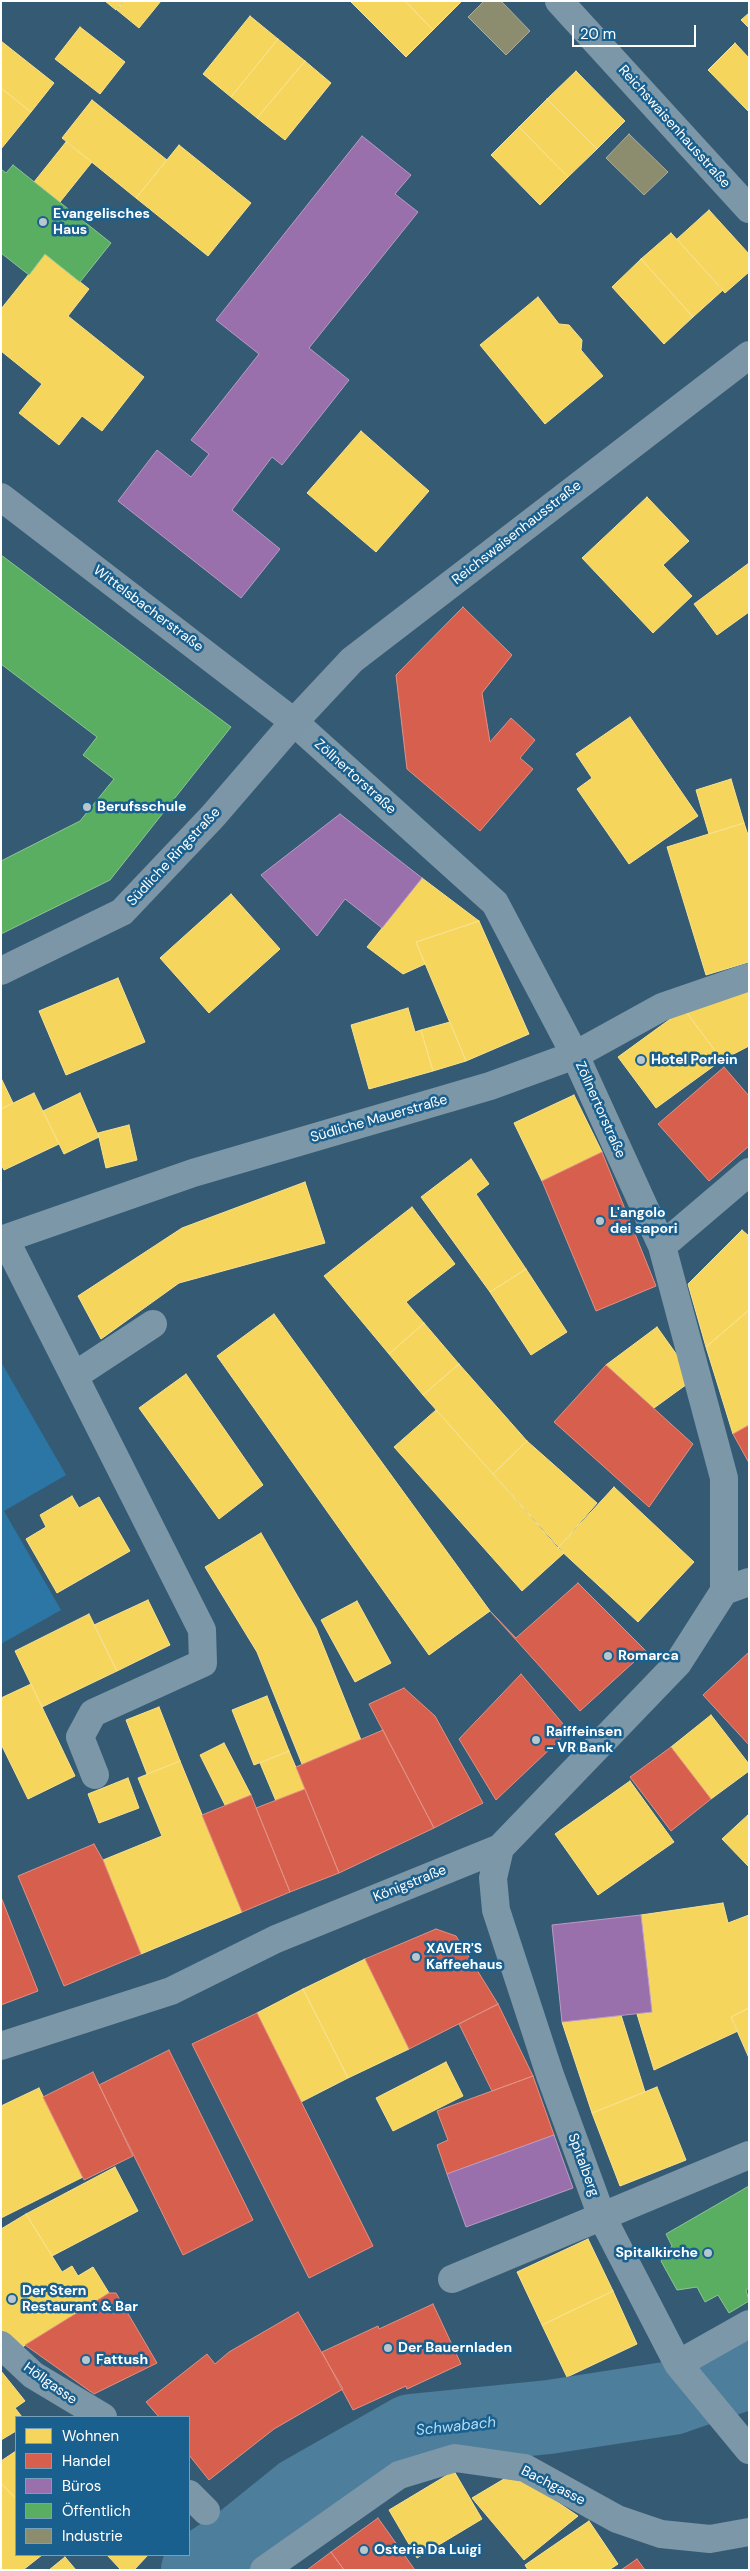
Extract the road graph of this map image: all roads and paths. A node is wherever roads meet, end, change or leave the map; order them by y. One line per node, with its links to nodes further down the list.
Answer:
1 (559, 1): 2 (street, Reichswaisenhausstraße)
2 (749, 209)
3 (749, 355): 5 (main road, Reichswaisenhausstraße)
4 (1, 497): 5 (main road, Wittelsbacherstraße)
5 (294, 722): 6 (main road, Südliche Ringstraße); 8 (street, Zöllnertorstraße)
6 (1, 971)
7 (749, 977): 8 (street, Südliche Mauerstraße)
8 (575, 1055): 10 (street, Südliche Mauerstraße); 11 (street, Zöllnertorstraße)
9 (749, 1172): 11 (street)
10 (3, 1240): 13 (street)
11 (662, 1246): 14 (street, Zöllnertorstraße)
12 (153, 1324): 13 (street)
13 (74, 1376): 15 (street)
14 (737, 1586): 16 (street, Königstraße)
15 (95, 1775)
16 (500, 1848): 17 (street, Königstraße); 19 (street, Spitalberg)
17 (1, 2046)
18 (749, 2155): 19 (street)
19 (602, 2217): 20 (street); 23 (street, Spitalberg)
20 (452, 2279)
21 (749, 2324): 23 (street)
22 (1, 2345): 24 (street, Höllgasse)
23 (678, 2364): 25 (street, Spitalberg)
24 (101, 2416)
25 (749, 2450)
26 (749, 2532): 27 (street, Bachgasse)
27 (264, 2570)

